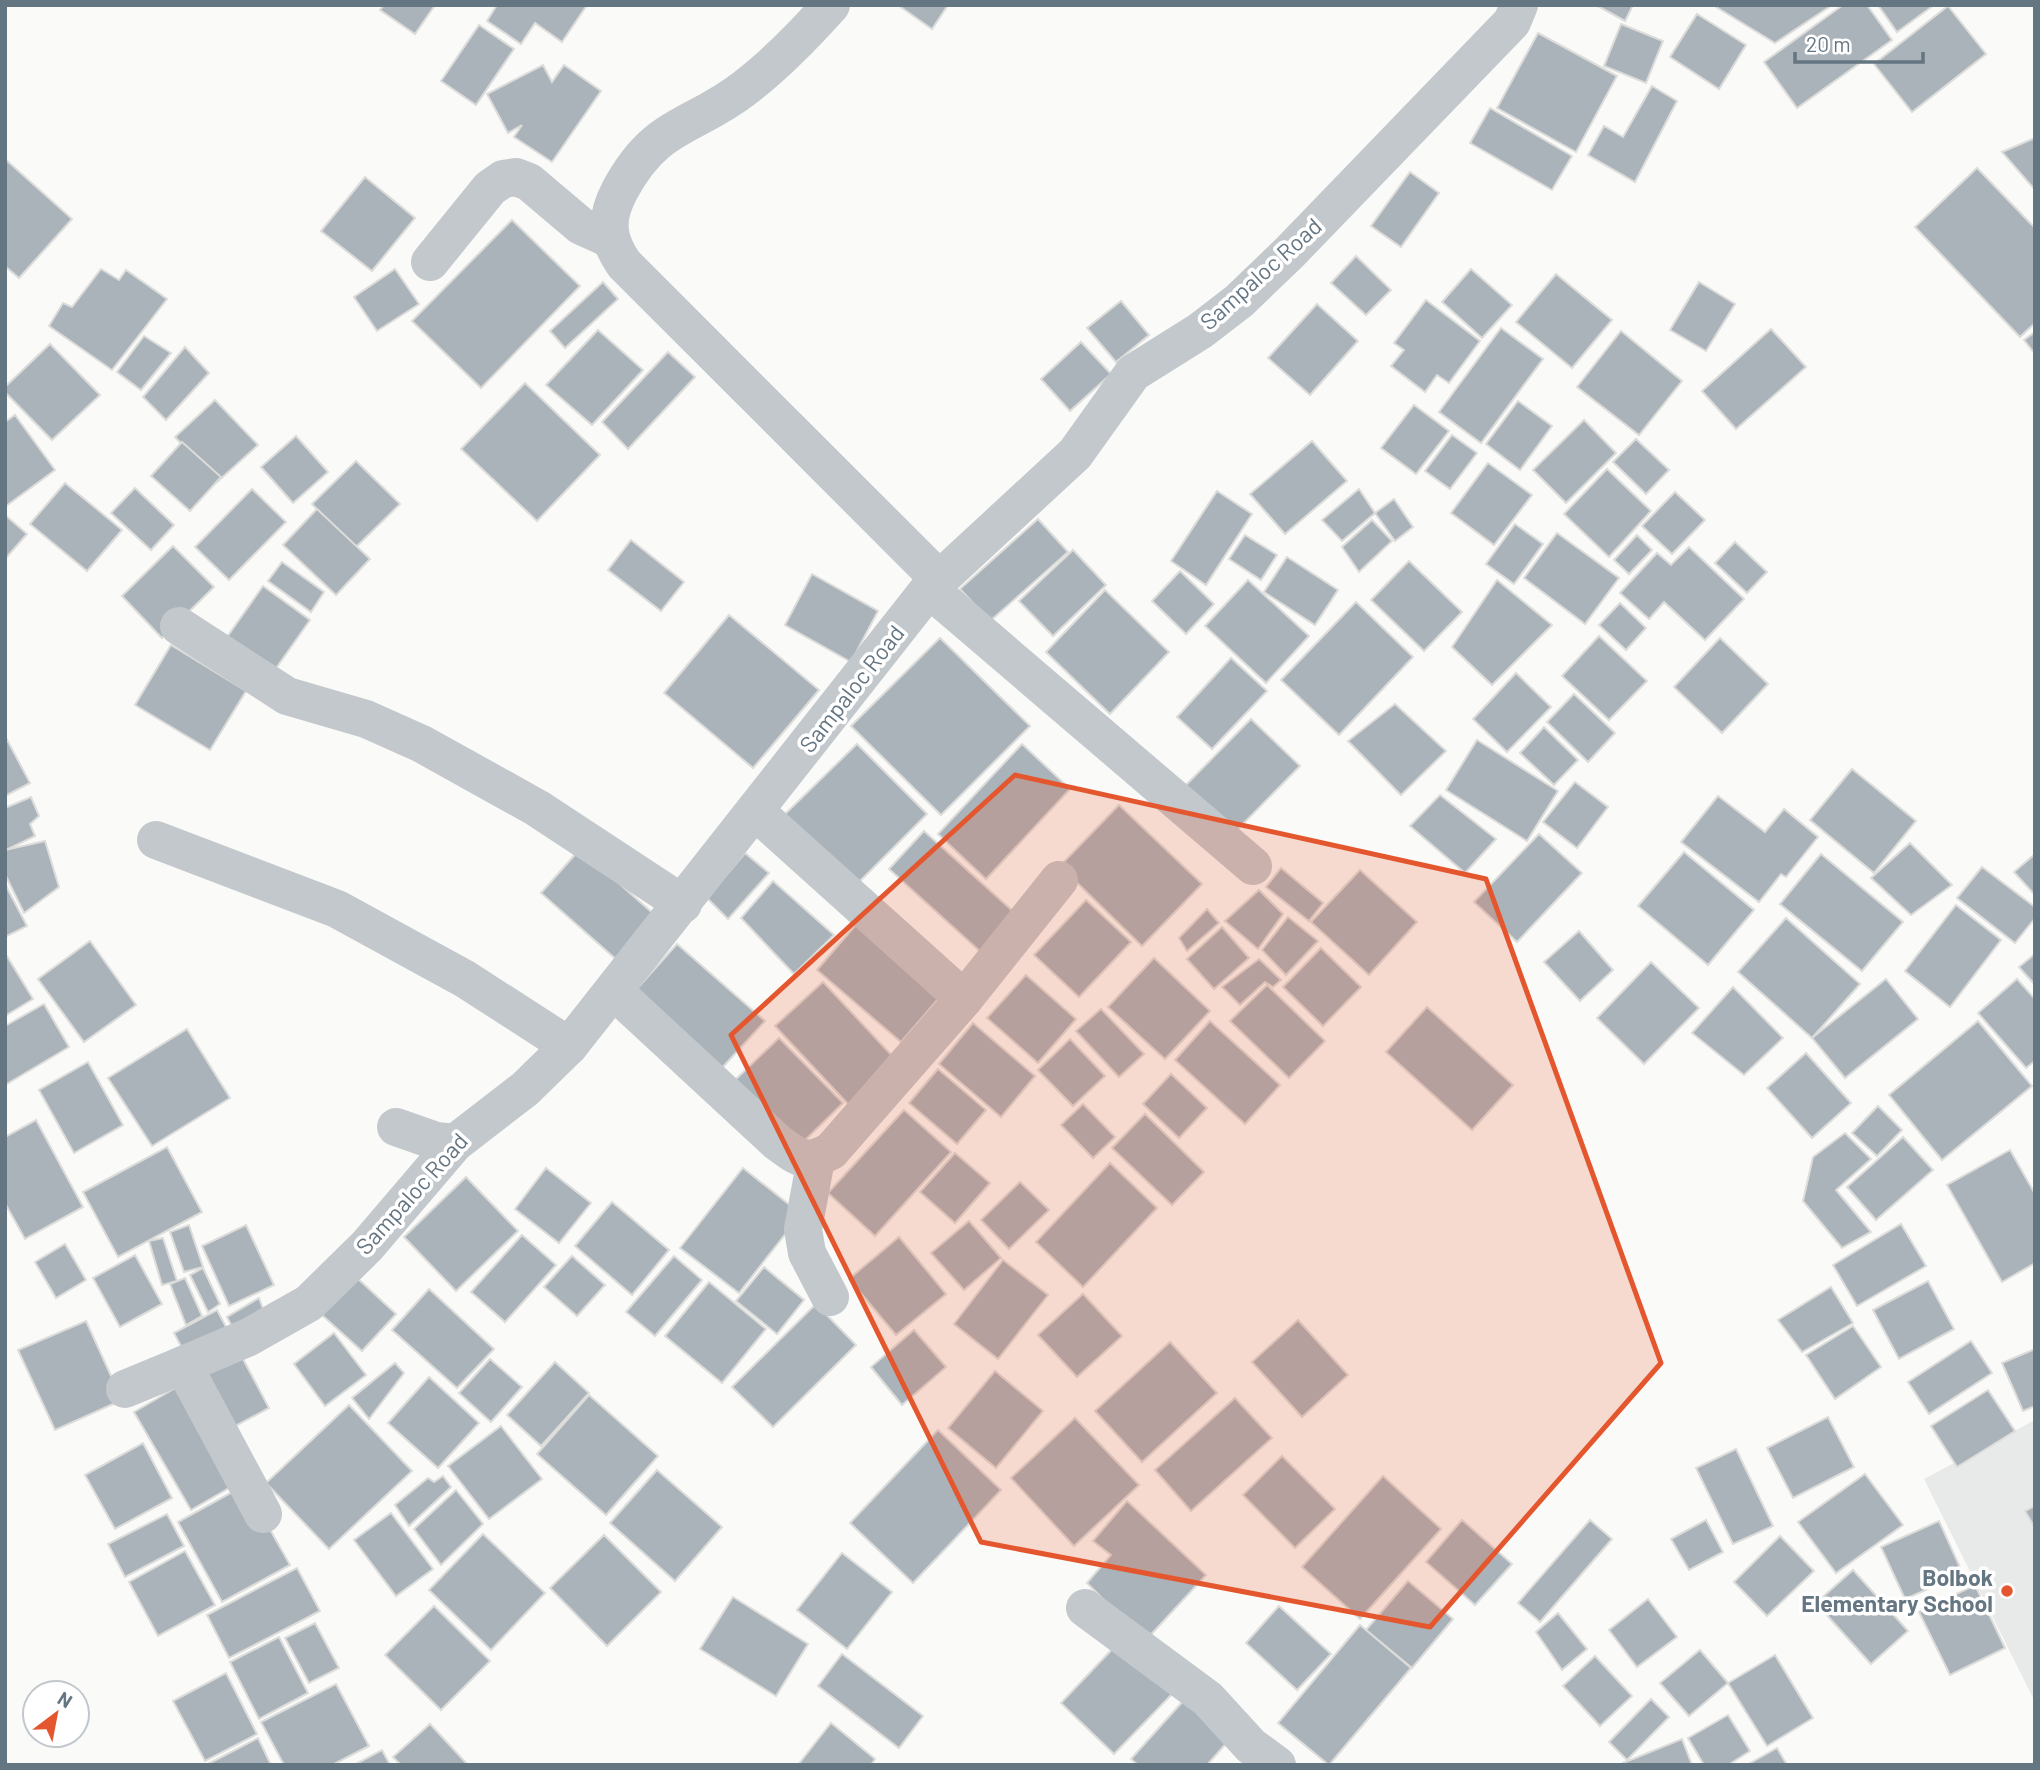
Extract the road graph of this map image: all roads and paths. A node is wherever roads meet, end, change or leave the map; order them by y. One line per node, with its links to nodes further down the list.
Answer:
1 (831, 5): 3 (street)
2 (1519, 5): 5 (street, Sampaloc Road)
3 (610, 239): 4 (street); 5 (street)
4 (430, 262)
5 (934, 584): 7 (street, Sampaloc Road); 9 (street)
6 (179, 626): 11 (street)
7 (756, 812): 11 (street, Sampaloc Road); 13 (street)
8 (156, 840): 14 (street)
9 (1253, 866)
10 (1059, 880): 13 (street)
11 (683, 904): 12 (street, Sampaloc Road)
12 (615, 992): 14 (street, Sampaloc Road); 17 (street)
13 (964, 999): 17 (street)
14 (569, 1046): 16 (street, Sampaloc Road)
15 (396, 1128): 16 (street)
16 (456, 1143): 19 (street, Sampaloc Road)
17 (816, 1159): 18 (street)
18 (830, 1297)
19 (183, 1365): 20 (street, Sampaloc Road); 21 (street)
20 (125, 1390)
21 (263, 1514)
22 (1086, 1608): 23 (street)
23 (1277, 1765)

